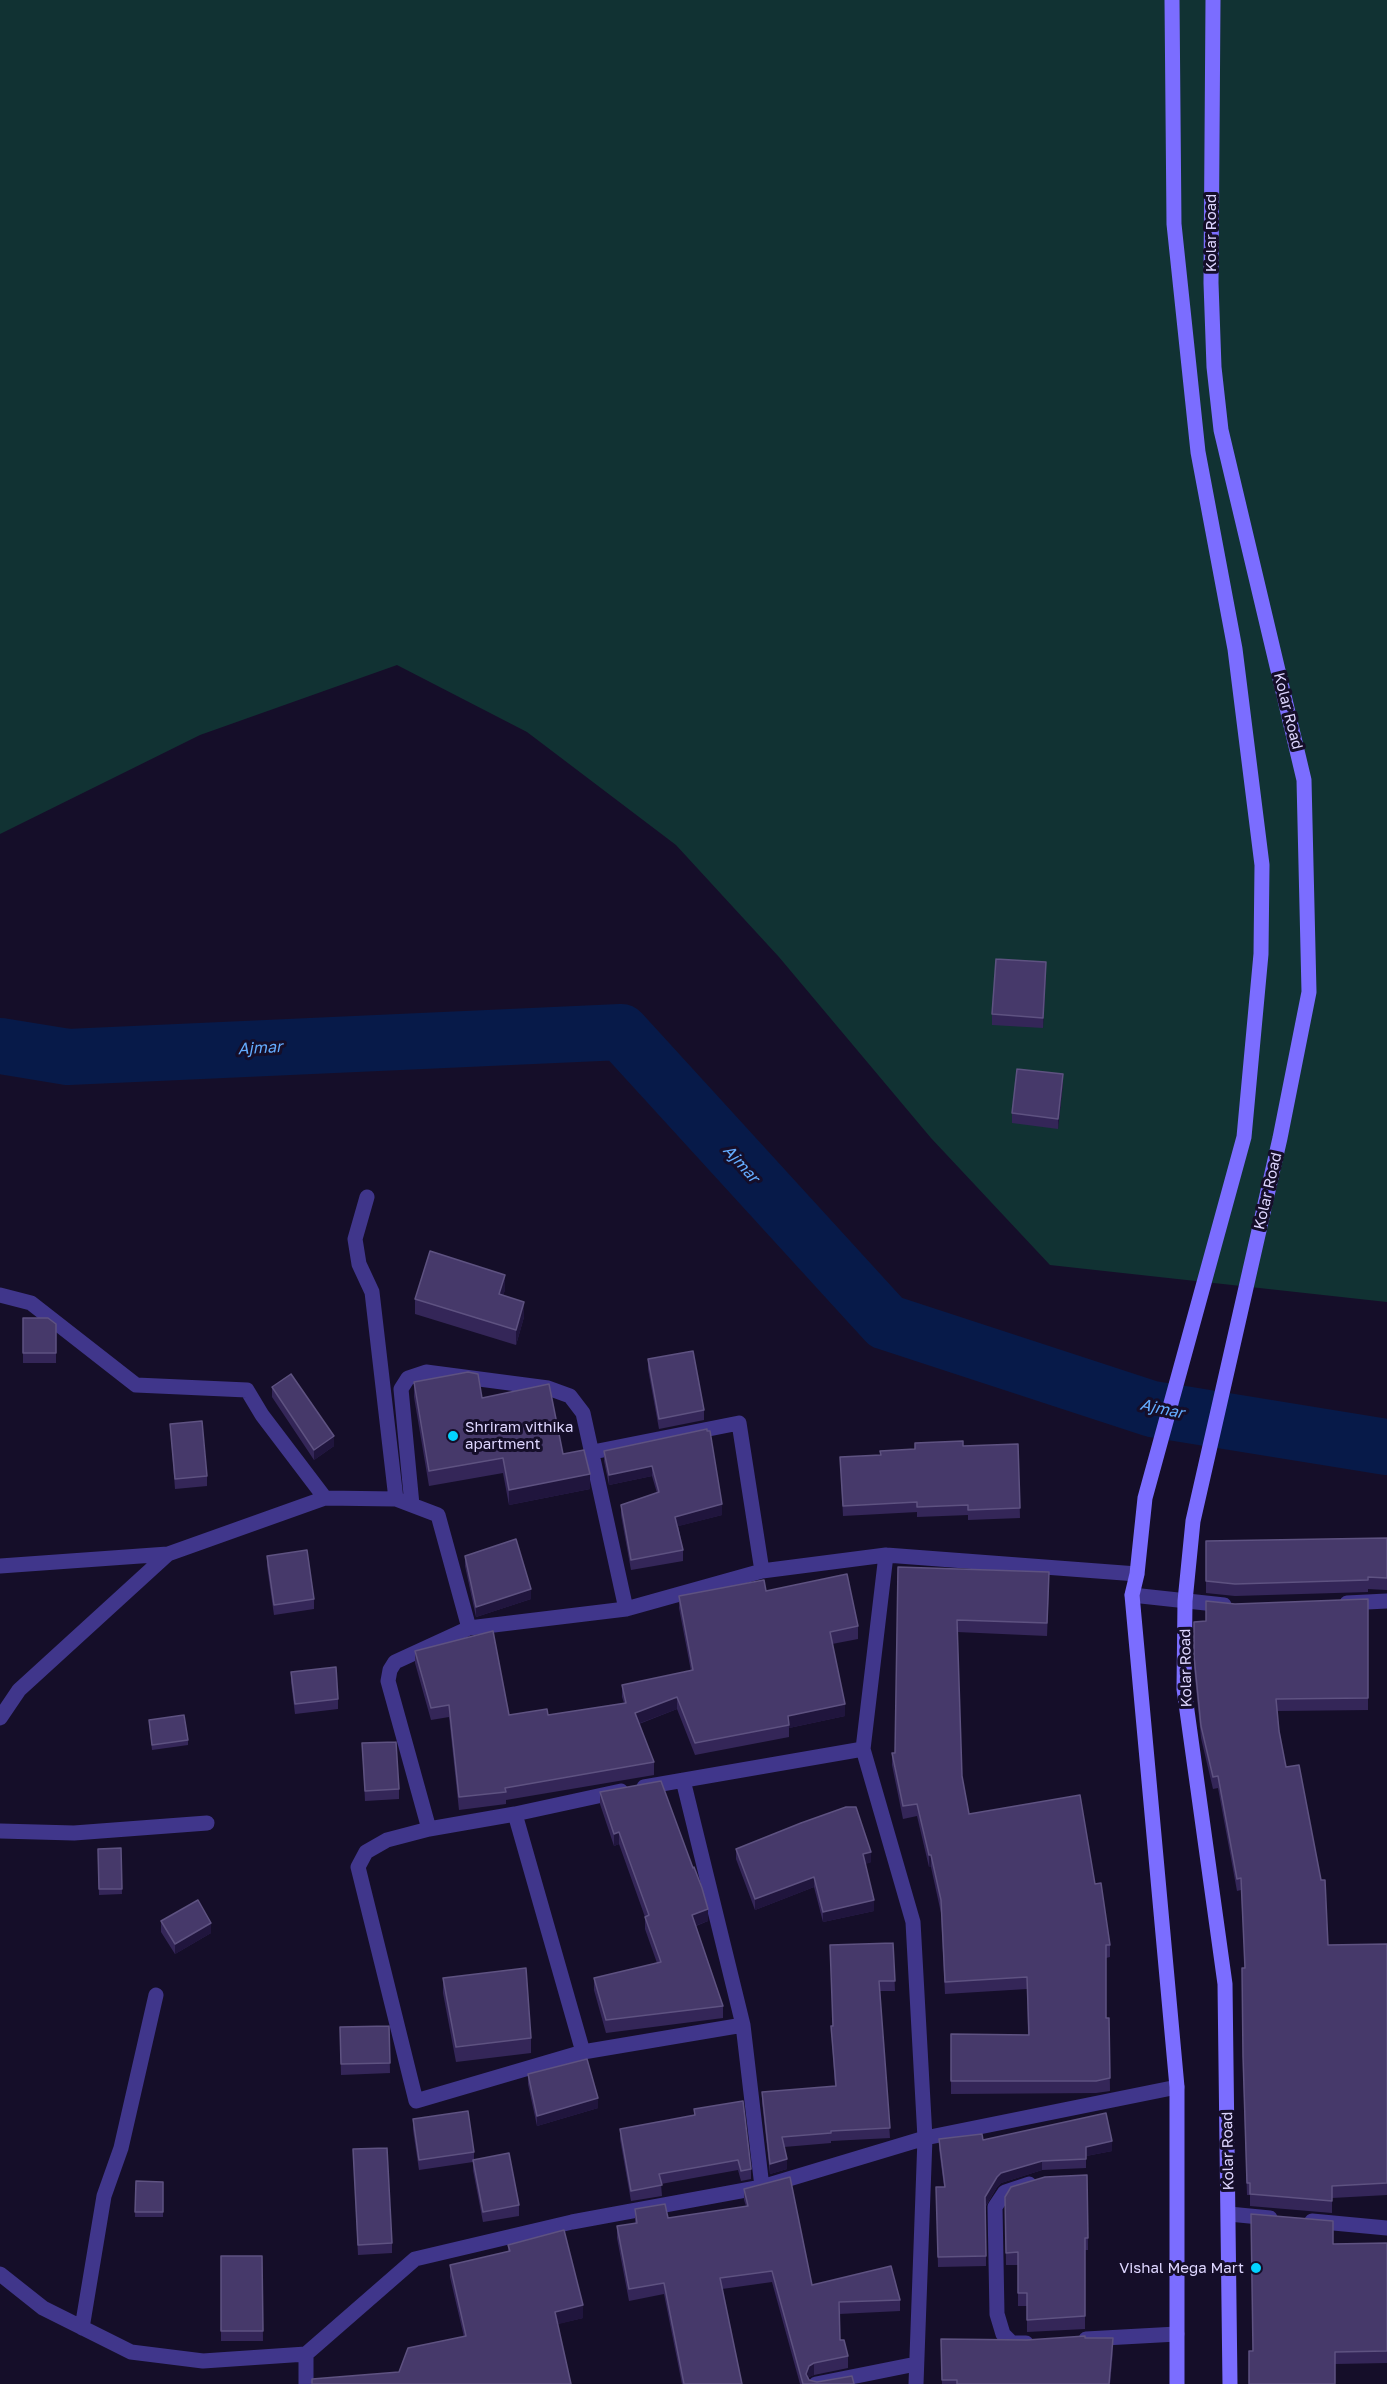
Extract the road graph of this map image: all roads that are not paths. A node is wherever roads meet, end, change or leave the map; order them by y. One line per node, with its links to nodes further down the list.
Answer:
1 (1172, 0): 13 (main road)
2 (1213, 0): 15 (main road, Kolar Road)
3 (367, 1197): 7 (street)
4 (0, 1295): 6 (street)
5 (593, 1452): 8 (street); 12 (street); 19 (street)
6 (325, 1498): 7 (street); 9 (street)
7 (396, 1499): 8 (street)
8 (412, 1505): 20 (street)
9 (168, 1554): 11 (street); 21 (street)
10 (886, 1555): 12 (street); 13 (street); 22 (street)
11 (0, 1566)
12 (762, 1571): 19 (street)
13 (1137, 1574): 14 (main road)
14 (1132, 1595): 15 (street); 31 (main road)
15 (1185, 1601): 18 (street); 35 (main road, Kolar Road)
16 (1387, 1601): 17 (street)
17 (1329, 1603)
18 (1235, 1606)
19 (626, 1609): 20 (street)
20 (469, 1628): 26 (street)
21 (0, 1718)
22 (863, 1749): 23 (street); 32 (street)
23 (683, 1780): 24 (street); 29 (street)
24 (515, 1814): 26 (street); 30 (street)
25 (207, 1823): 27 (street)
26 (429, 1829): 30 (street)
27 (0, 1832)
28 (156, 1995): 38 (street)
29 (742, 2025): 30 (street); 34 (street)
30 (583, 2052)
31 (1177, 2087): 32 (street); 39 (main road)
32 (925, 2138): 34 (street); 43 (street)
33 (1044, 2180): 41 (street)
34 (762, 2187): 42 (street)
35 (1229, 2214): 36 (street); 48 (main road, Kolar Road)
36 (1387, 2228)
37 (0, 2274): 38 (street)
38 (82, 2328): 42 (street)
39 (1177, 2334): 40 (street); 47 (main road)
40 (1071, 2340)
41 (1036, 2342)
42 (306, 2354): 44 (street)
43 (916, 2364): 45 (street); 46 (street)
44 (306, 2384)
45 (816, 2384)
46 (915, 2384)
47 (1177, 2384)
48 (1230, 2384)

